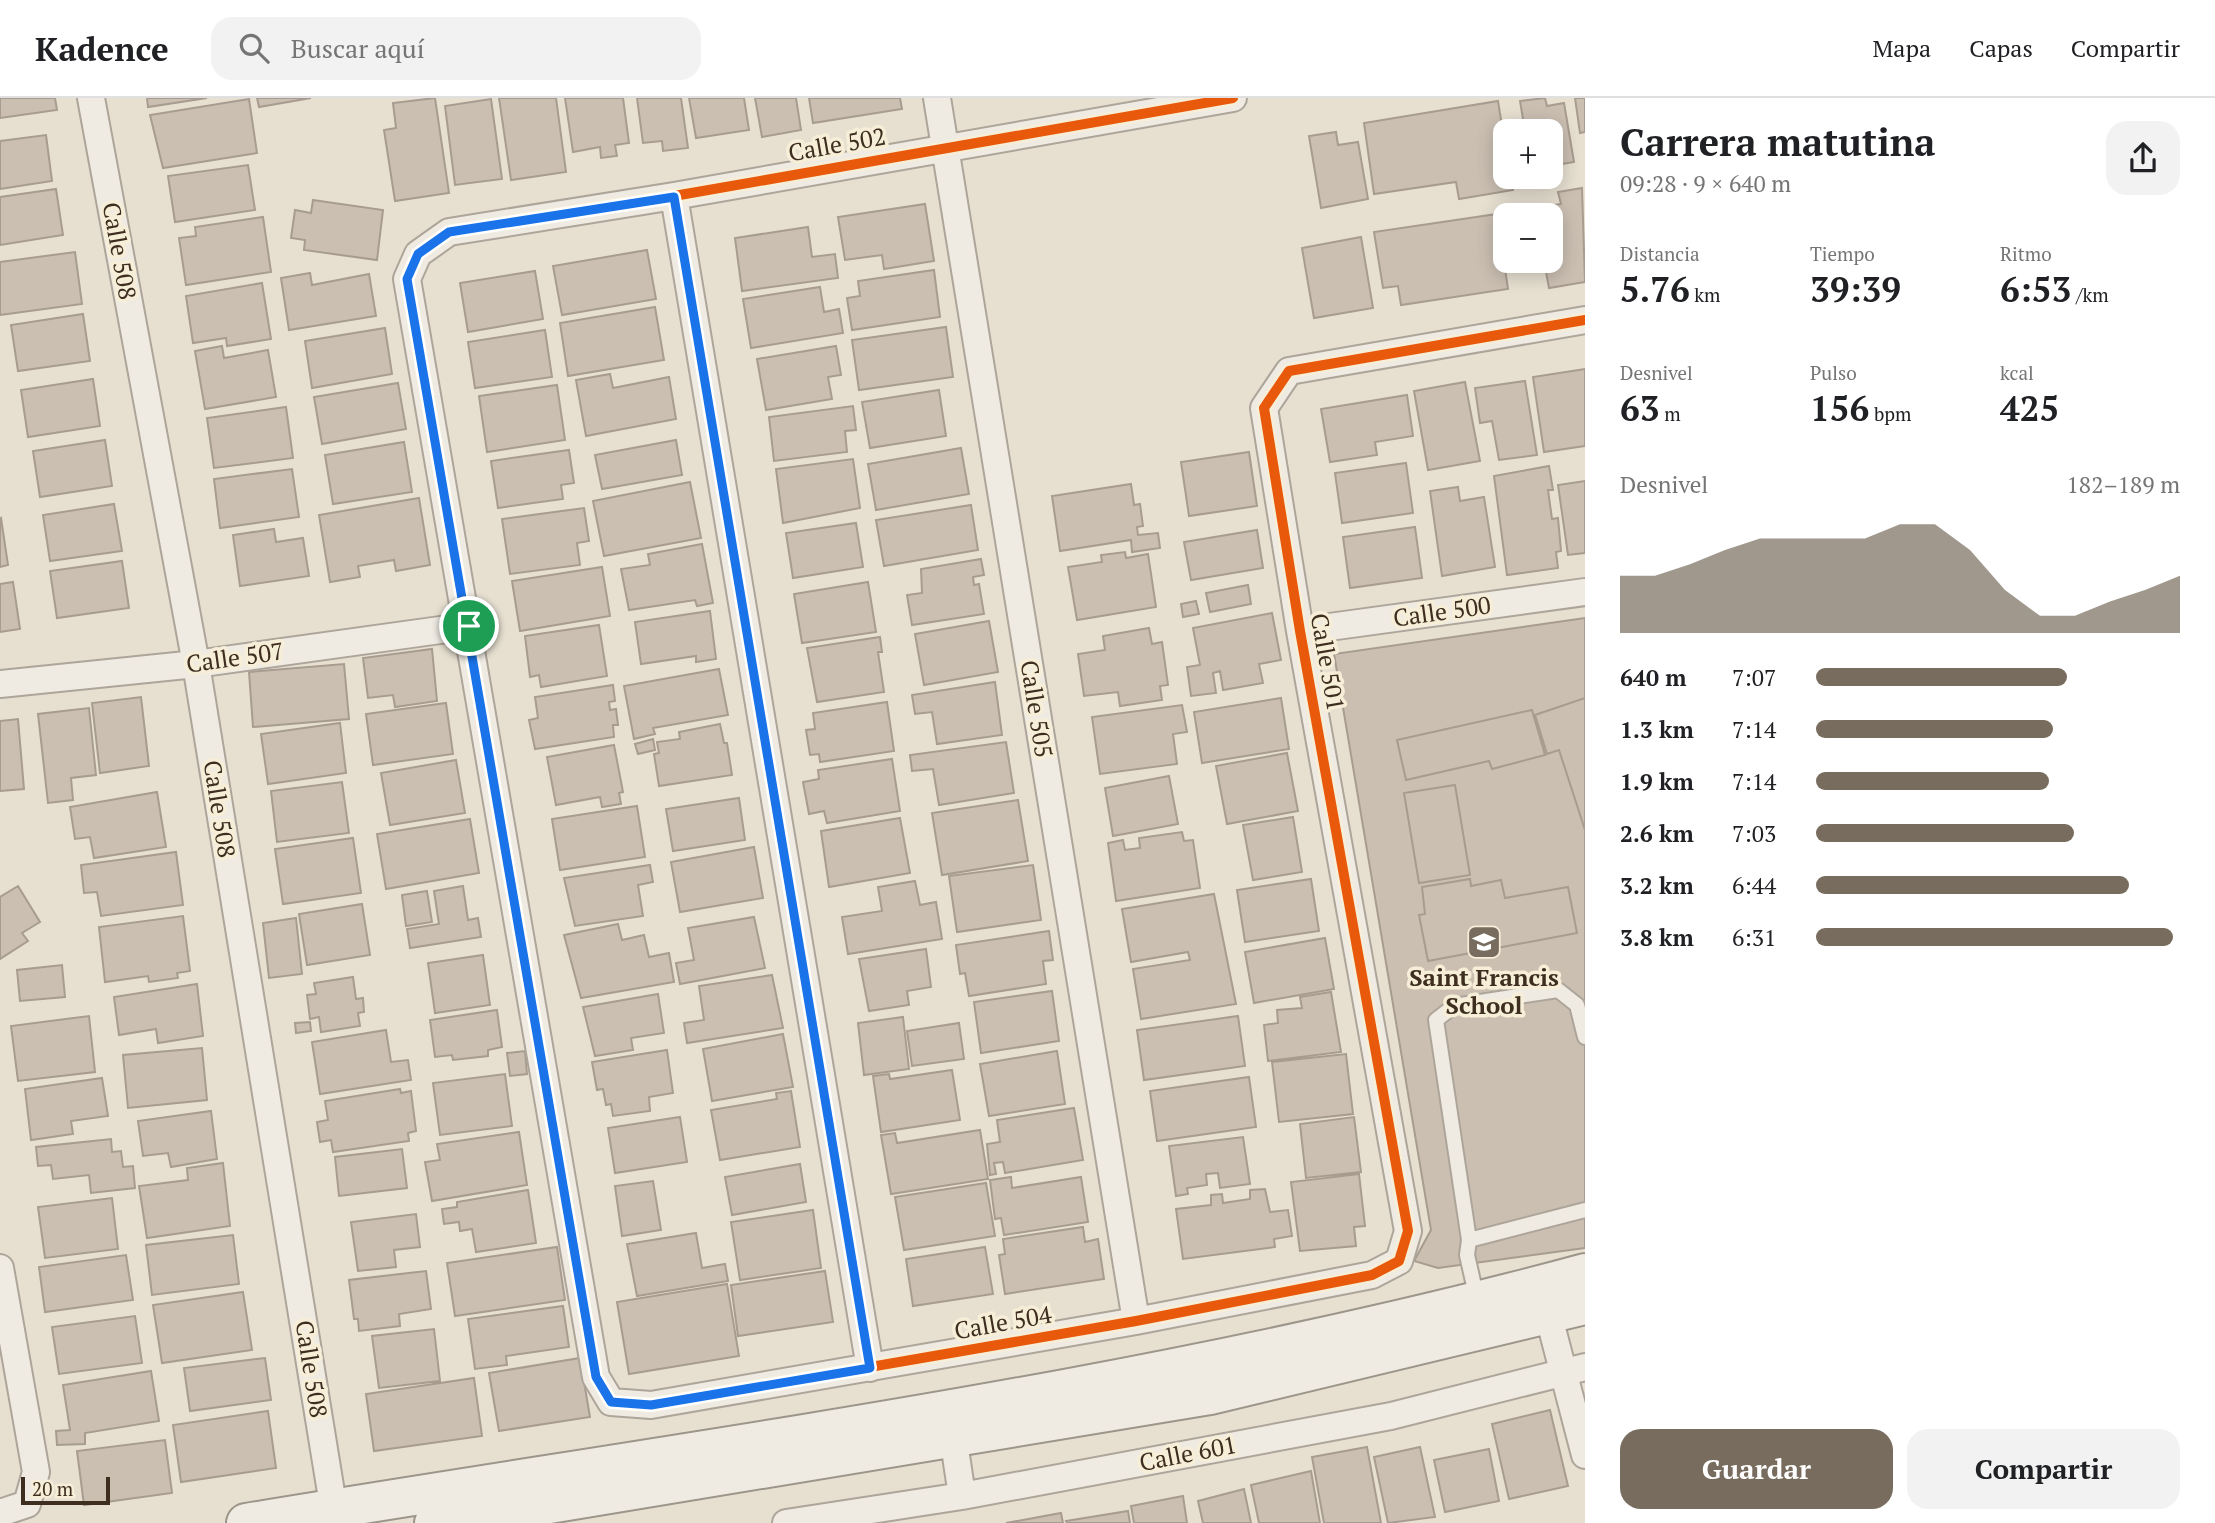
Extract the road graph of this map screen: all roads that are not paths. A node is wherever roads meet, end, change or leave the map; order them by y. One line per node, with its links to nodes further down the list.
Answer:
1 (91, 98): 10 (street, Calle 508)
2 (937, 98): 4 (street, Calle 505)
3 (1233, 98): 4 (street, Calle 502)
4 (945, 146): 5 (street, Calle 502); 21 (street, Calle 505)
5 (674, 197): 8 (street, Calle 502); 22 (street)
6 (1585, 320): 9 (street, Calle 501)
7 (1585, 592): 9 (street, Calle 500)
8 (469, 626): 10 (street, Calle 507); 22 (street, Calle 504)
9 (1300, 631): 15 (street, Calle 501)
10 (196, 664): 11 (street, Calle 507); 28 (street, Calle 508)
11 (0, 684)
12 (1585, 1037): 14 (lane)
13 (1585, 1210): 14 (lane)
14 (1469, 1240): 20 (lane)
15 (1399, 1261): 21 (street, Calle 504)
16 (0, 1268): 27 (street)
17 (1585, 1273): 18 (street)
18 (1544, 1300): 19 (street); 20 (street); 23 (street)
19 (1585, 1305)
20 (1481, 1315): 24 (street)
21 (1136, 1321): 22 (street, Calle 504)
22 (870, 1368)
23 (1573, 1370): 25 (street); 26 (street, Calle 601)
24 (951, 1424): 26 (street); 28 (street); 30 (street)
25 (1585, 1455)
26 (962, 1496): 31 (street, Calle 601)
27 (0, 1513)
28 (335, 1516): 29 (street)
29 (246, 1523)
30 (434, 1523)
31 (786, 1523)

